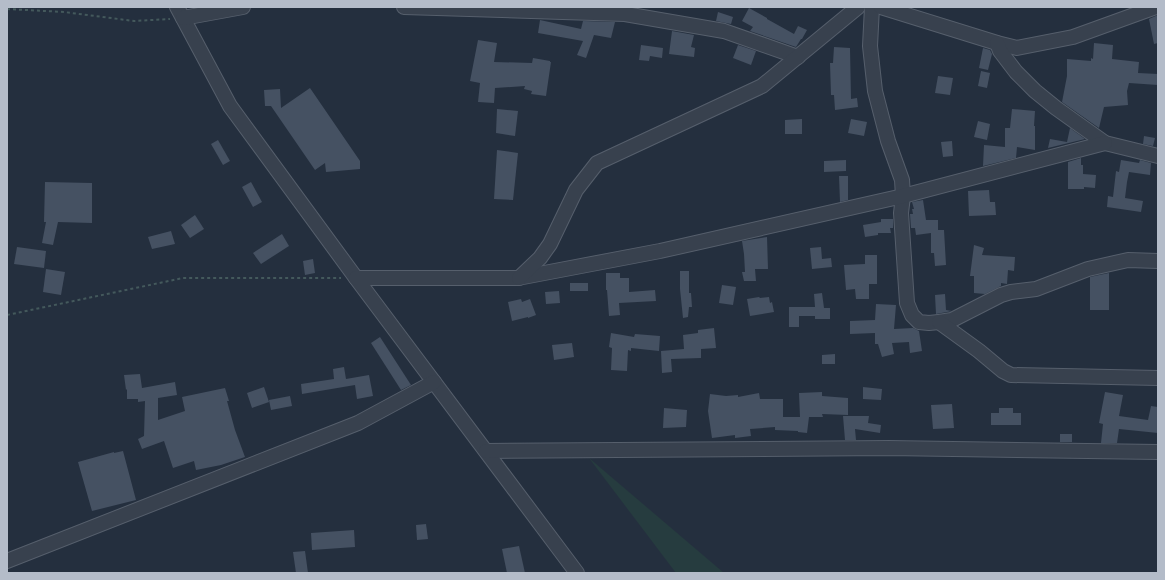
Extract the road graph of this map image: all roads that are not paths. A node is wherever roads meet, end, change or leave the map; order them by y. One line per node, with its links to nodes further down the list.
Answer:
1 (244, 7): 7 (street)
2 (404, 7): 9 (street)
3 (858, 7): 9 (street)
4 (872, 7): 12 (street)
5 (881, 7): 8 (street)
6 (1156, 7): 8 (street)
7 (180, 12): 14 (street)
8 (997, 43): 10 (street)
9 (798, 57): 15 (street)
10 (1106, 143): 11 (street); 12 (street)
11 (1158, 156)
12 (903, 196): 15 (street); 16 (street)
13 (1158, 261): 16 (street)
14 (356, 278): 15 (street); 18 (street)
15 (518, 278)
16 (938, 322): 17 (street)
17 (1158, 378)
18 (434, 382): 19 (street); 21 (street)
19 (486, 451): 20 (street); 22 (street)
20 (1158, 452)
21 (7, 561)
22 (577, 573)

